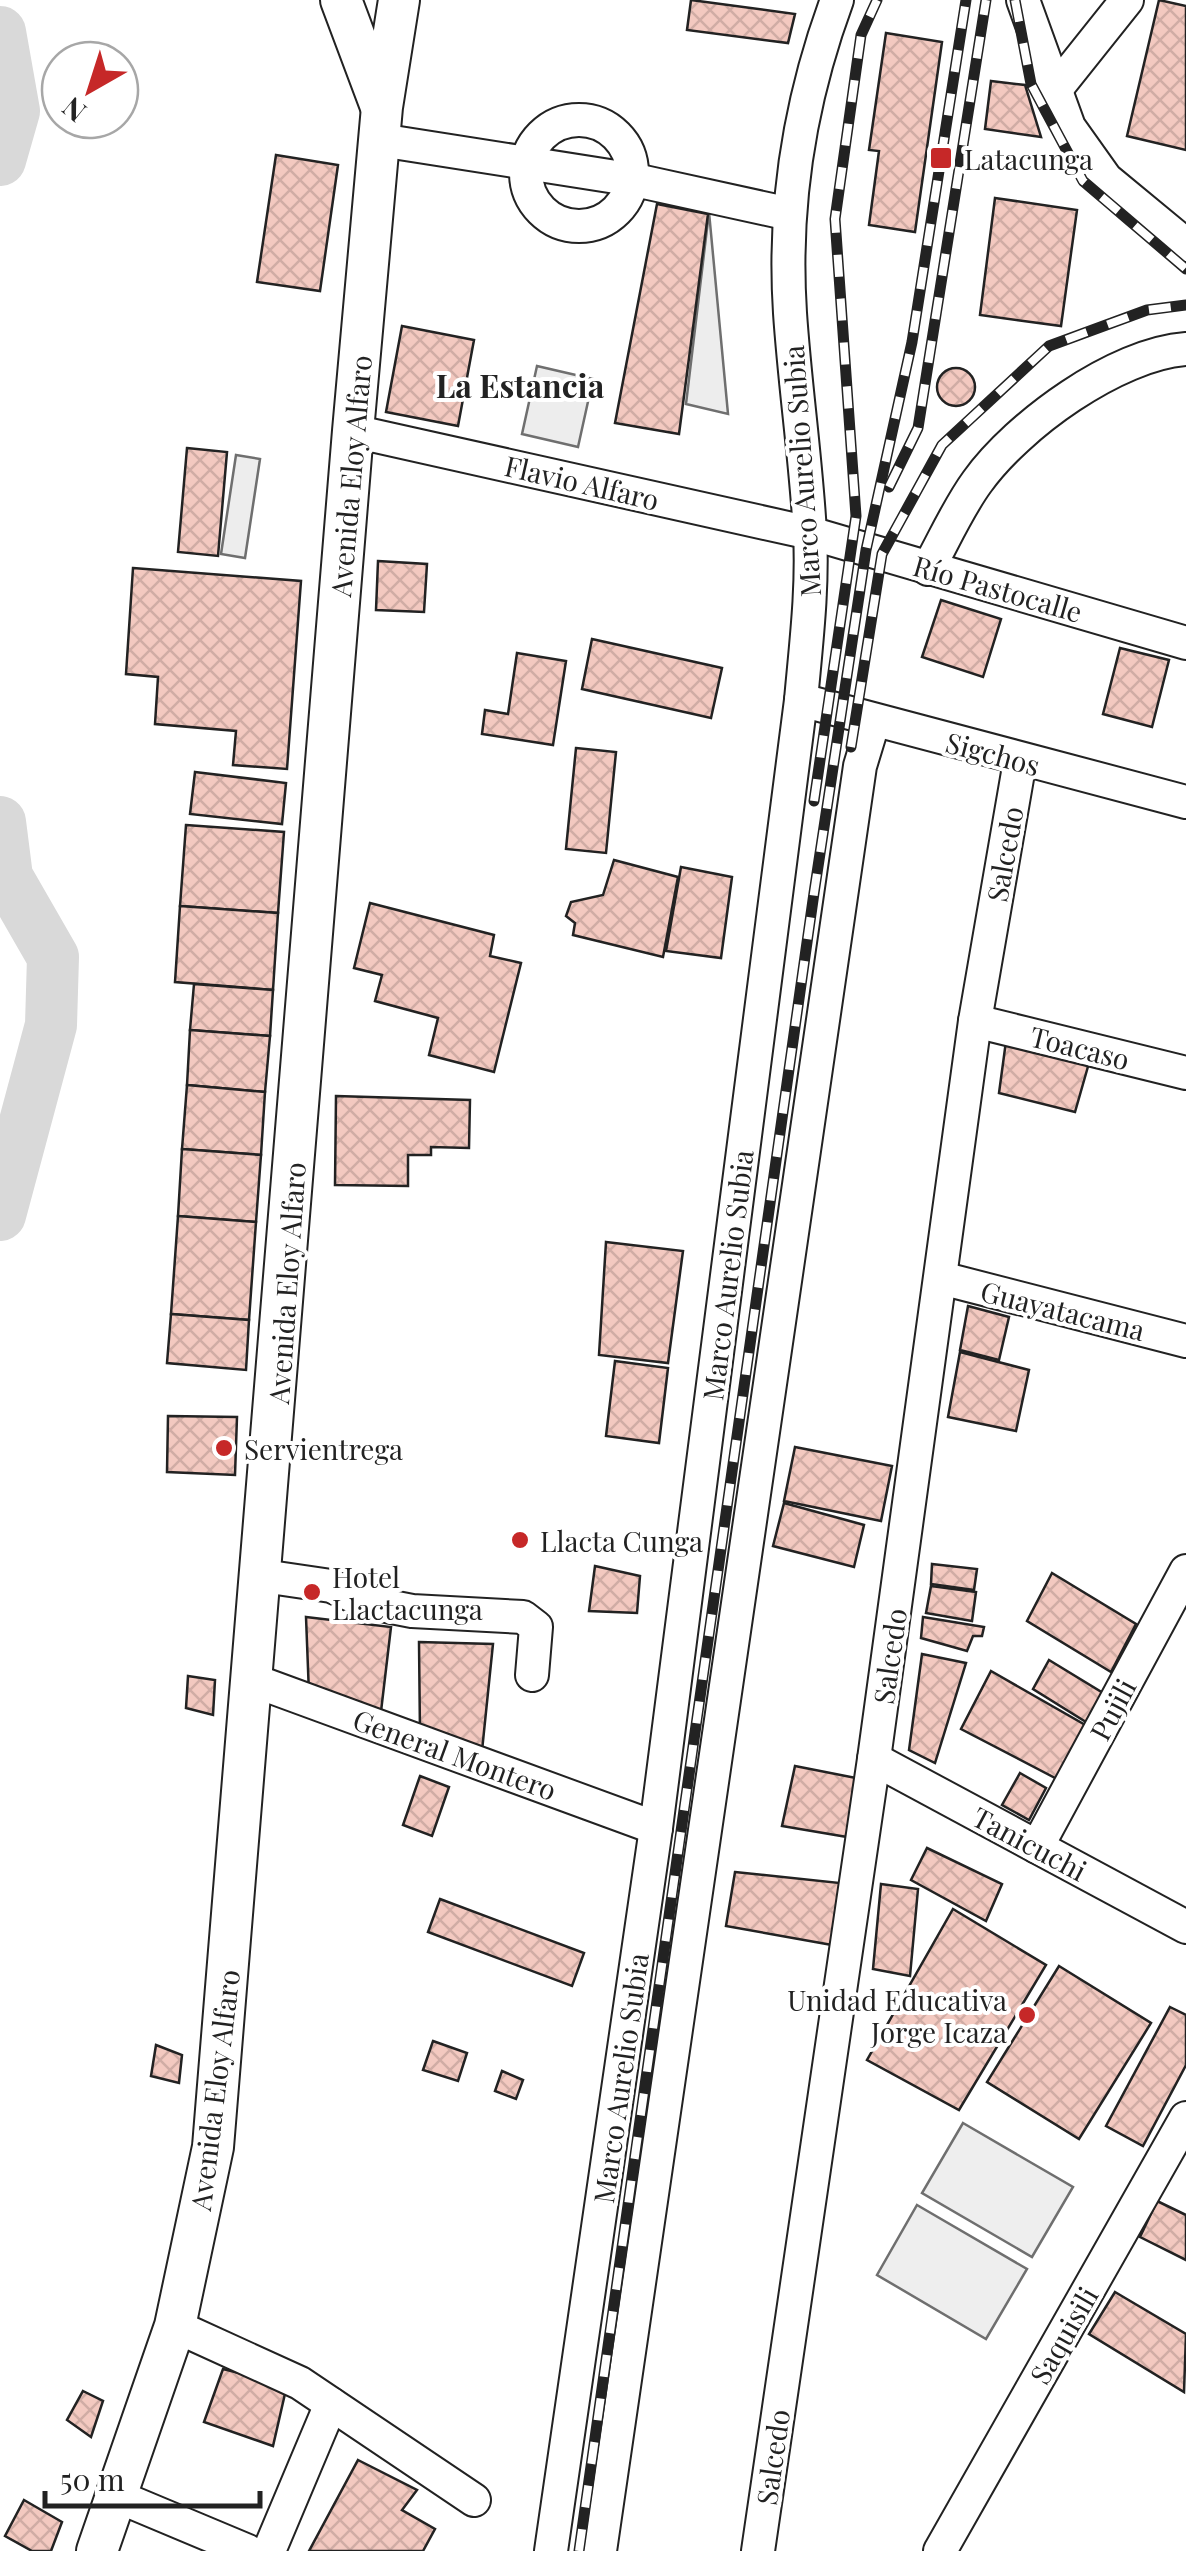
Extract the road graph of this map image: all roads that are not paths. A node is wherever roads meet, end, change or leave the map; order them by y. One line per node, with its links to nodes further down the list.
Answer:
1 (341, 0): 7 (main road)
2 (399, 0): 7 (main road, Avenida Eloy Alfaro)
3 (838, 0): 10 (street, Marco Aurelio Subia)
4 (1023, 0): 6 (street)
5 (1126, 0): 6 (street)
6 (1056, 89): 11 (street)
7 (381, 124): 8 (street); 13 (main road, Avenida Eloy Alfaro)
8 (524, 165): 9 (street); 9 (street); 9 (street)
9 (635, 180): 10 (street)
10 (790, 214): 14 (street, Marco Aurelio Subia)
11 (1186, 245)
12 (1186, 348): 15 (street)
13 (354, 431): 14 (street, Flavio Alfaro); 26 (main road, Avenida Eloy Alfaro)
14 (810, 533): 15 (street, Río Pastocalle); 17 (street, Marco Aurelio Subia)
15 (928, 568): 16 (street, Río Pastocalle)
16 (1186, 643)
17 (801, 700): 18 (street, Sigchos); 30 (street, Marco Aurelio Subia)
18 (874, 720): 19 (street, Sigchos); 42 (street, Marco Aurelio Subia)
19 (1020, 761): 20 (street, Sigchos); 21 (street, Salcedo)
20 (1186, 802)
21 (975, 1022): 22 (street, Toacaso); 23 (street, Salcedo)
22 (1186, 1073)
23 (941, 1278): 24 (street, Guayatacama); 29 (street, Salcedo)
24 (1186, 1342)
25 (1186, 1571): 31 (street, Pujili)
26 (263, 1576): 27 (street); 28 (main road, Avenida Eloy Alfaro)
27 (532, 1675)
28 (254, 1681): 30 (street, General Montero); 34 (main road, Avenida Eloy Alfaro)
29 (874, 1759): 31 (street, Tanicuchi); 43 (street, Salcedo)
30 (656, 1828): 41 (street, Marco Aurelio Subia)
31 (1037, 1846): 32 (street, Tanicuchi)
32 (1186, 1927)
33 (1186, 2118): 44 (street, Saquisili)
34 (175, 2326): 35 (street); 36 (main road, Avenida Eloy Alfaro)
35 (331, 2404): 37 (street); 40 (street)
36 (119, 2497): 38 (main road, Avenida Eloy Alfaro); 39 (street)
37 (474, 2500)
38 (97, 2551)
39 (248, 2551)
40 (269, 2551)
41 (551, 2551)
42 (600, 2551)
43 (758, 2551)
44 (940, 2551)

